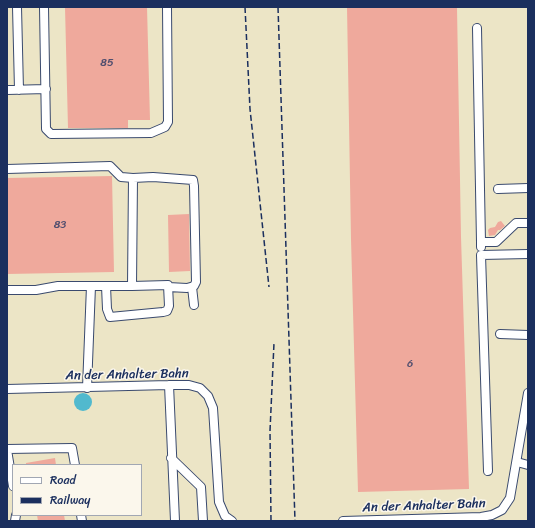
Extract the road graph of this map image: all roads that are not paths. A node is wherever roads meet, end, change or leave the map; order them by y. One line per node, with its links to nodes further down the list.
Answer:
1 (17, 7): 7 (street)
2 (44, 7): 5 (street)
3 (167, 7): 5 (street)
4 (477, 28): 13 (street)
5 (46, 89): 7 (street)
6 (7, 90): 7 (street)
7 (19, 90)
8 (7, 169): 9 (street)
9 (133, 178): 18 (street); 20 (street)
10 (528, 188): 11 (street)
11 (498, 189)
12 (528, 223): 13 (street)
13 (481, 242): 15 (street)
14 (528, 254): 15 (street)
15 (481, 255): 35 (street)
16 (91, 286): 17 (street); 21 (street); 26 (street)
17 (106, 286): 18 (street); 19 (street)
18 (132, 286): 19 (street)
19 (168, 287): 20 (street)
20 (192, 287): 22 (street)
21 (7, 290)
22 (194, 305)
23 (500, 334): 24 (street)
24 (528, 335)
25 (169, 385): 26 (street, An der Anhalter Bahn); 31 (street); 39 (street, An der Anhalter Bahn)
26 (87, 388): 27 (street, An der Anhalter Bahn)
27 (7, 389)
28 (528, 393): 29 (street, An der Anhalter Bahn)
29 (525, 434): 32 (street, An der Anhalter Bahn)
30 (7, 449): 33 (street); 36 (street)
31 (171, 458): 37 (street); 38 (street)
32 (517, 462): 34 (street); 40 (street, An der Anhalter Bahn)
33 (75, 464)
34 (528, 465)
35 (488, 471)
36 (12, 480)
37 (175, 521)
38 (203, 521)
39 (232, 521)
40 (343, 521)

